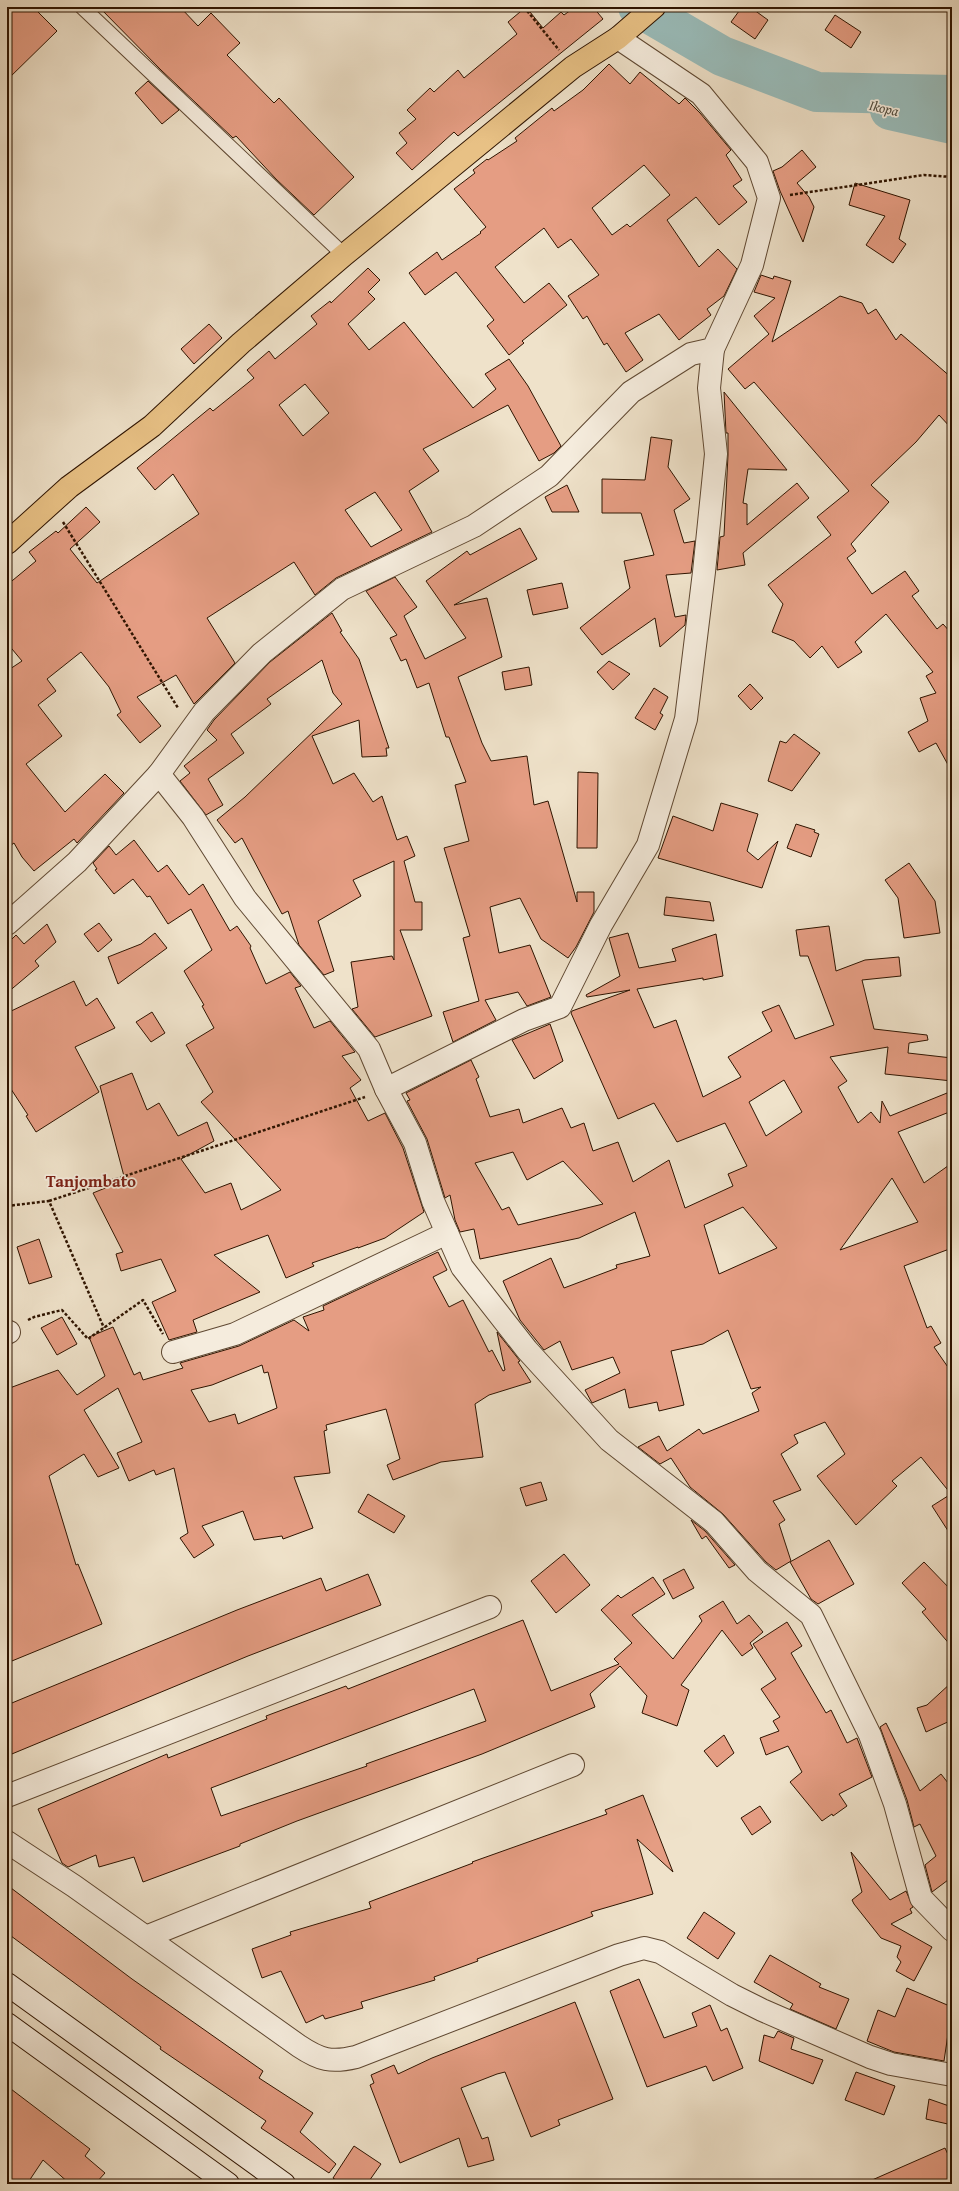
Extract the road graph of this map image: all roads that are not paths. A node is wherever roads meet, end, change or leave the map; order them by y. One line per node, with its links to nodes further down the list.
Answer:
1 (82, 7): 4 (lane)
2 (651, 10): 3 (main road)
3 (618, 38): 4 (main road); 5 (street)
4 (344, 255): 6 (main road)
5 (713, 349): 7 (street); 9 (street)
6 (7, 543)
7 (159, 774): 8 (street); 9 (street)
8 (7, 924)
9 (386, 1089): 10 (street)
10 (447, 1233): 11 (street); 16 (street)
11 (173, 1352)
12 (490, 1607): 14 (street)
13 (573, 1765): 17 (street)
14 (7, 1796)
15 (7, 1842): 17 (street)
16 (952, 1930)
17 (146, 1937): 20 (street)
18 (9, 1988): 22 (street)
19 (7, 2024): 21 (street)
20 (952, 2074)
21 (228, 2184)
22 (284, 2184)

